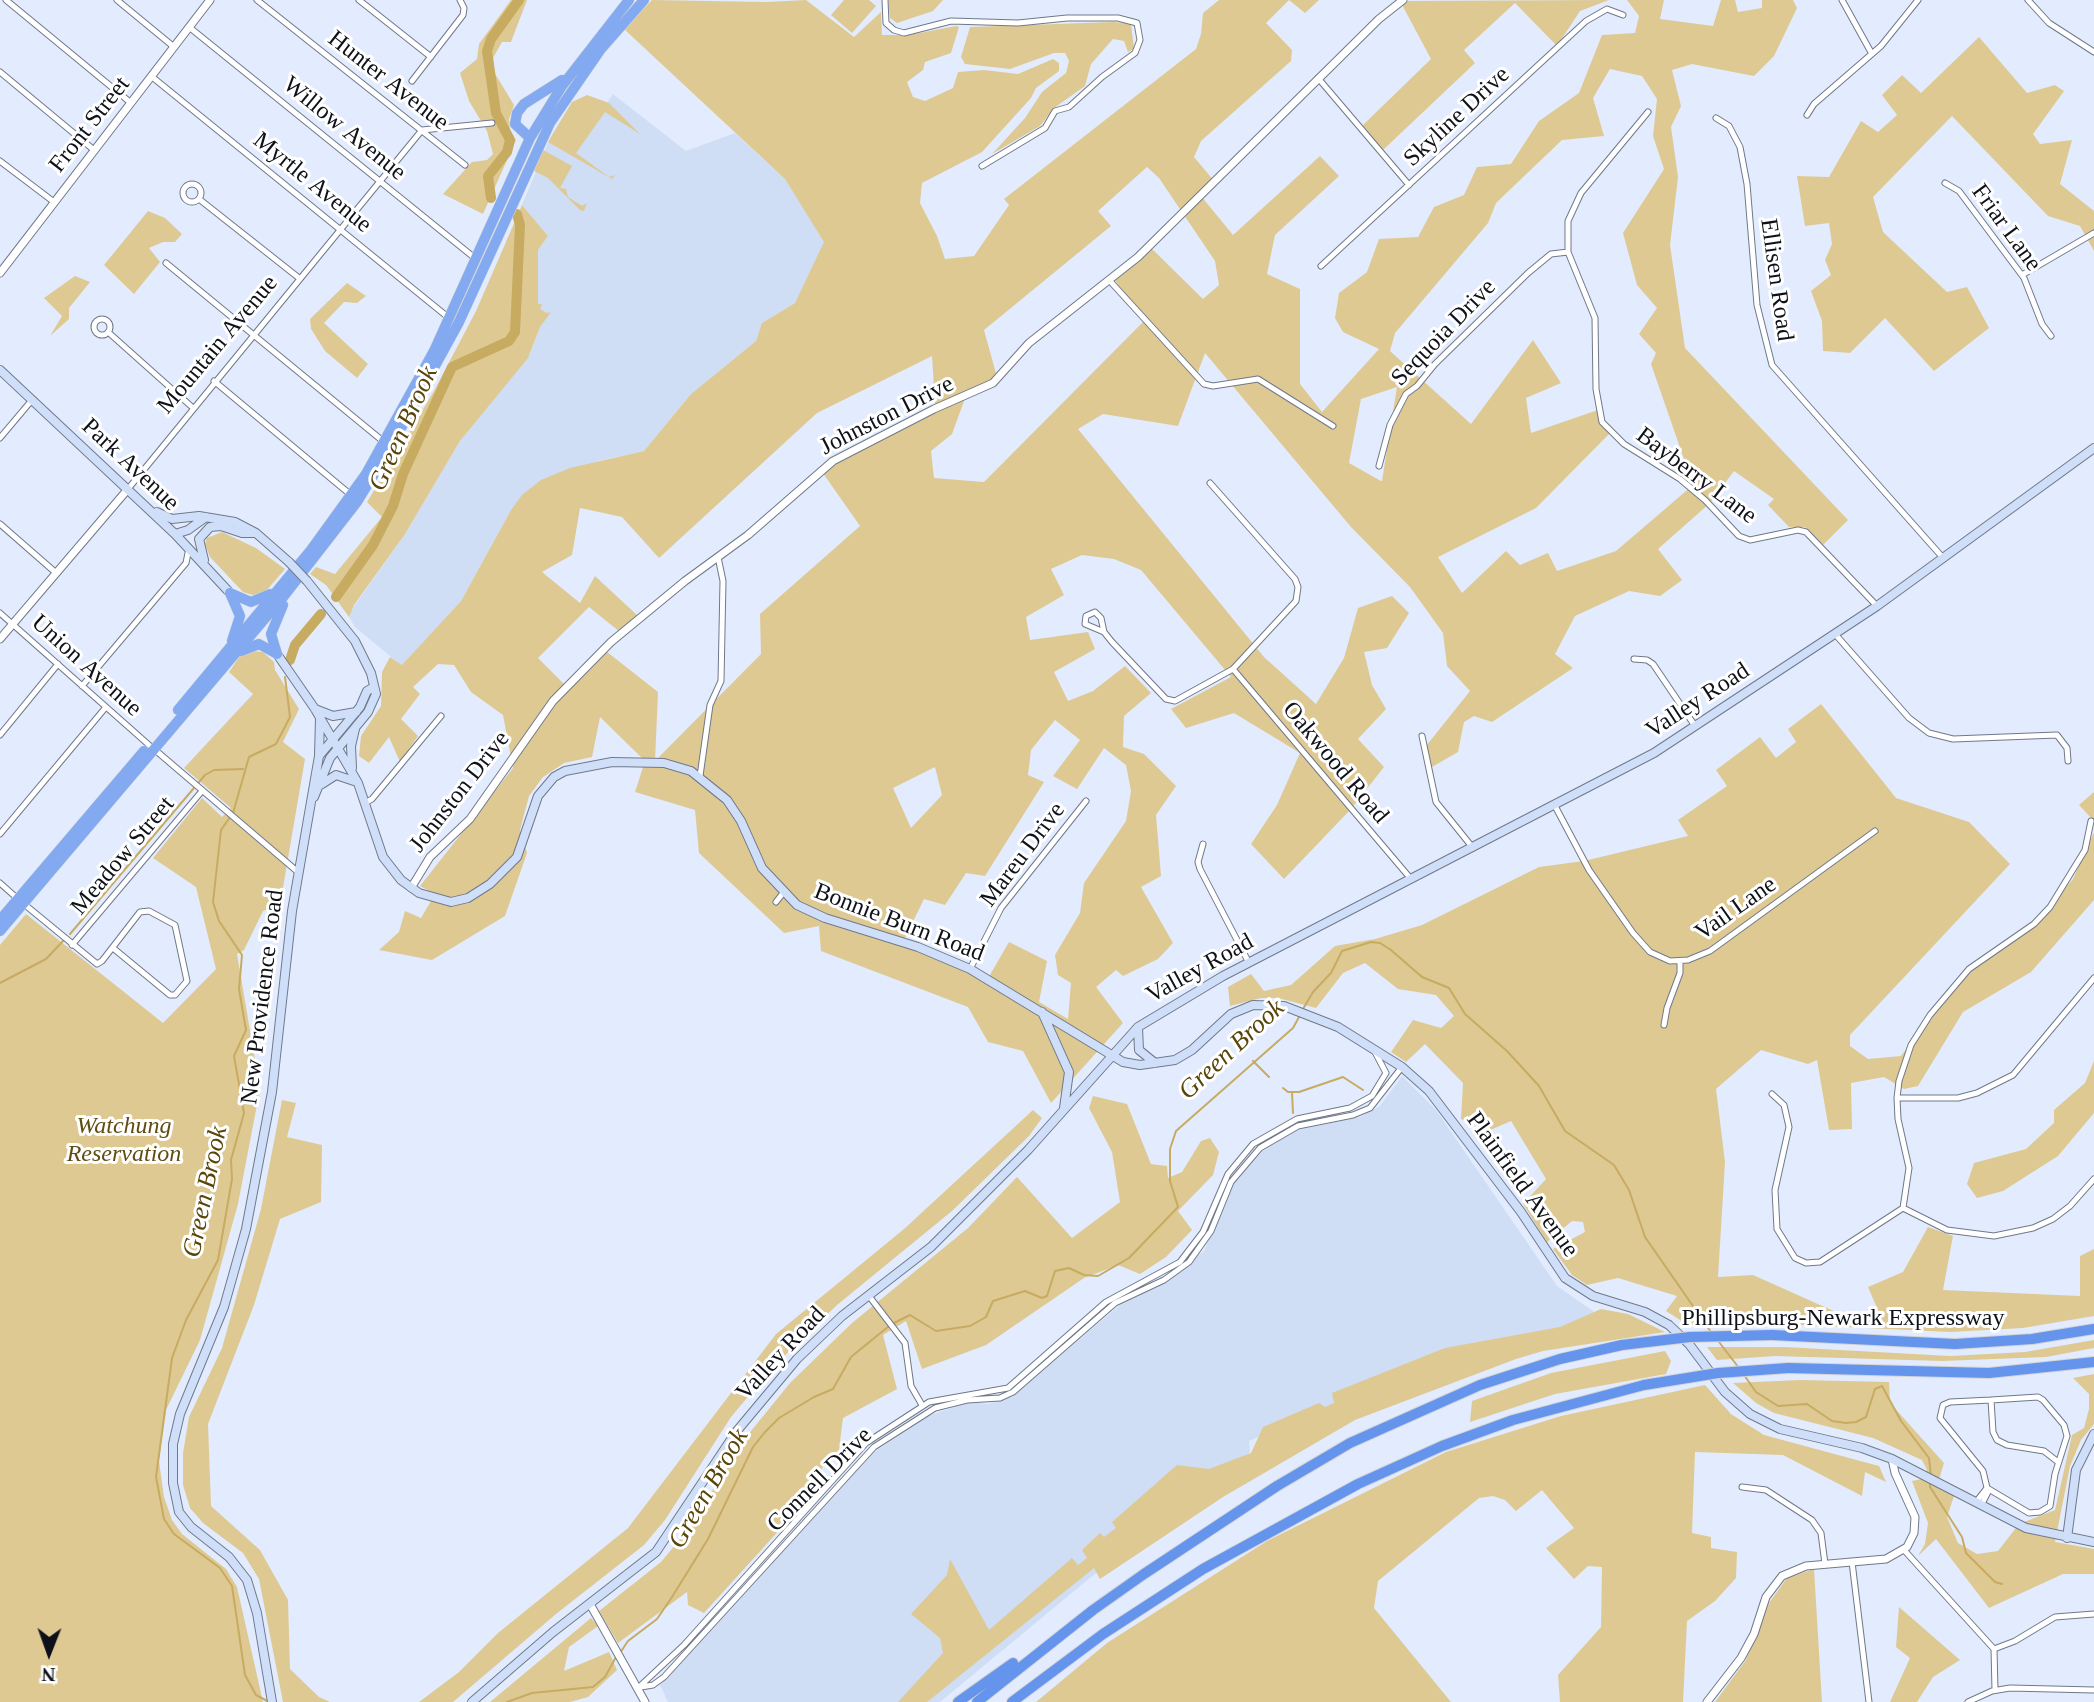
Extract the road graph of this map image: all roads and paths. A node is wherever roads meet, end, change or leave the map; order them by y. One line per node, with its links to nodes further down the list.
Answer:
1 (6, 0): 25 (street)
2 (117, 0): 16 (street)
3 (210, 0): 15 (street, Front Street)
4 (257, 0): 30 (street, Hunter Avenue)
5 (359, 0): 19 (street)
6 (460, 0): 19 (street)
7 (629, 0): 21 (highway)
8 (644, 0): 41 (highway)
9 (885, 0): 35 (street)
10 (1403, 0): 23 (street, Johnston Drive)
11 (1842, 0): 18 (street)
12 (1918, 0): 18 (street)
13 (2028, 0): 17 (street)
14 (1623, 15): 38 (street, Skyline Drive)
15 (189, 27): 16 (street, Front Street); 36 (street, Willow Avenue)
16 (174, 47): 22 (street, Front Street)
17 (2094, 52)
18 (1872, 54): 27 (street)
19 (431, 57): 24 (street)
20 (0, 72): 32 (street)
21 (571, 74): 31 (highway); 31 (highway)
22 (151, 76): 25 (street, Front Street); 42 (street, Myrtle Avenue)
23 (1318, 78): 38 (street); 51 (street, Johnston Drive)
24 (412, 81)
25 (131, 103): 32 (street, Front Street)
26 (1648, 112): 44 (street, Bayberry Lane)
27 (1807, 115)
28 (1716, 118): 76 (street, Ellisen Road)
29 (492, 123): 30 (street)
30 (422, 130): 34 (street, Hunter Avenue); 36 (street, Mountain Avenue)
31 (530, 138): 41 (highway)
32 (94, 150): 40 (street, Front Street)
33 (0, 160): 40 (street)
34 (465, 164)
35 (984, 165)
36 (380, 180): 42 (street, Mountain Avenue); 45 (street, Willow Avenue)
37 (1945, 183): 49 (street, Friar Lane)
38 (1409, 185): 47 (street, Skyline Drive)
39 (199, 198): 50 (street)
40 (54, 202): 48 (street, Front Street)
41 (501, 215): 45 (highway); 80 (highway)
42 (341, 228): 50 (street, Mountain Avenue); 52 (street, Myrtle Avenue)
43 (2094, 233): 49 (street)
44 (1568, 252): 64 (street, Sequoia Drive); 82 (street, Bayberry Lane)
45 (476, 258): 52 (highway)
46 (166, 263): 54 (street)
47 (1321, 266)
48 (1, 268)
49 (2022, 275): 55 (street, Friar Lane)
50 (299, 278): 54 (street, Mountain Avenue)
51 (1109, 280): 60 (street); 75 (street, Johnston Drive)
52 (449, 318): 62 (highway)
53 (108, 332): 59 (street)
54 (253, 333): 57 (street, Mountain Avenue); 62 (street)
55 (2051, 335)
56 (0, 370): 58 (main road, Park Avenue)
57 (214, 381): 59 (street, Mountain Avenue); 67 (street)
58 (32, 400): 61 (street); 66 (main road, Park Avenue)
59 (192, 407): 66 (street, Mountain Avenue)
60 (1333, 426)
61 (0, 438)
62 (384, 442): 67 (highway)
63 (2094, 448): 76 (main road, Valley Road)
64 (1379, 466)
65 (1210, 483): 92 (street)
66 (128, 489): 68 (main road, Park Avenue); 79 (street, Mountain Avenue)
67 (351, 495): 80 (highway)
68 (148, 508): 70 (main road); 73 (main road, Park Avenue)
69 (206, 517): 70 (main road); 72 (main road); 73 (main road)
70 (191, 518): 73 (main road)
71 (0, 524): 79 (street)
72 (256, 533): 78 (main road); 94 (main road, bridge)
73 (175, 534): 74 (main road, Park Avenue)
74 (189, 548): 77 (street); 78 (main road, Park Avenue)
75 (718, 557): 110 (street); 126 (street, Johnston Drive)
76 (1944, 559): 82 (main road, Valley Road)
77 (186, 563): 78 (street); 93 (street)
78 (206, 566): 81 (main road, Park Avenue)
79 (55, 572): 84 (street, Mountain Avenue)
80 (282, 591): 81 (highway); 88 (highway); 89 (highway)
81 (230, 593): 88 (highway)
82 (1877, 606): 86 (main road, Valley Road)
83 (0, 613): 84 (street, Union Avenue)
84 (13, 624): 87 (street, Mountain Avenue); 91 (street, Union Avenue)
85 (1104, 632): 92 (street)
86 (1835, 634): 100 (main road, Valley Road); 108 (street)
87 (0, 639)
88 (232, 651): 89 (highway); 105 (highway)
89 (280, 658): 96 (main road, Bonnie Burn Road)
90 (1634, 659): 100 (street)
91 (58, 664): 93 (street, Union Avenue); 102 (street)
92 (1233, 669): 124 (street, Oakwood Road)
93 (82, 686): 95 (street, Union Avenue)
94 (374, 687): 97 (main road, New Providence Road); 101 (main road, New Providence Road)
95 (106, 707): 105 (street, Union Avenue); 120 (street)
96 (315, 709): 97 (main road); 99 (main road, Bonnie Burn Road)
97 (356, 712): 104 (main road, New Providence Road)
98 (441, 716): 116 (street)
99 (320, 718): 104 (main road, Bonnie Burn Road); 107 (main road)
100 (1695, 726): 117 (main road, Valley Road)
101 (356, 727): 106 (main road, New Providence Road); 109 (main road)
102 (0, 735)
103 (1423, 736): 122 (street)
104 (332, 738): 106 (main road, Bonnie Burn Road); 107 (main road, New Providence Road)
105 (151, 747): 113 (street, Union Avenue); 128 (highway)
106 (338, 747): 109 (main road, Bonnie Burn Road); 112 (main road, New Providence Road)
107 (319, 756): 114 (main road, New Providence Road)
108 (2068, 761)
109 (352, 771): 111 (main road, Bonnie Burn Road)
110 (699, 776): 126 (main road, Bonnie Burn Road); 127 (main road, Bonnie Burn Road)
111 (358, 783): 112 (main road); 116 (main road, Bonnie Burn Road)
112 (320, 786): 114 (main road, New Providence Road)
113 (197, 787): 123 (street, Union Avenue); 132 (street, Meadow Street)
114 (314, 797): 123 (main road, New Providence Road)
115 (1086, 800): 136 (street, Mareu Drive)
116 (365, 803): 126 (main road, Bonnie Burn Road)
117 (1555, 806): 122 (main road, Valley Road); 134 (street, Vail Lane)
118 (2091, 821): 146 (street)
119 (1875, 831): 134 (street, Vail Lane)
120 (0, 834)
121 (1203, 844): 135 (street)
122 (1473, 848): 124 (main road, Valley Road)
123 (298, 872): 174 (main road, New Providence Road)
124 (1410, 879): 135 (main road, Valley Road)
125 (0, 883): 128 (street)
126 (411, 888)
127 (783, 893): 129 (street); 136 (main road, Bonnie Burn Road)
128 (21, 901): 130 (highway); 131 (highway); 132 (street)
129 (776, 902)
130 (0, 920)
131 (0, 930)
132 (72, 945): 133 (street)
133 (113, 948): 133 (street)
134 (1680, 961): 139 (street)
135 (1249, 962): 140 (main road, Valley Road)
136 (970, 969): 138 (main road, Bonnie Burn Road)
137 (2094, 978): 146 (street)
138 (1042, 1012): 142 (main road, Bonnie Burn Road); 147 (main road)
139 (1664, 1026)
140 (1138, 1027): 142 (main road, Valley Road); 143 (main road)
141 (1371, 1047): 143 (main road, Plainfield Avenue); 144 (main road, Plainfield Avenue); 151 (street, Connell Drive)
142 (1110, 1055): 143 (main road, Plainfield Avenue); 147 (main road, Valley Road)
143 (1158, 1064)
144 (1402, 1067): 151 (street, Connell Drive); 157 (main road, Plainfield Avenue)
145 (1772, 1094): 149 (street)
146 (1897, 1098): 149 (street)
147 (1064, 1109): 150 (main road, Valley Road)
148 (2094, 1179): 149 (street)
149 (1903, 1208)
150 (869, 1296): 155 (street); 167 (main road, Valley Road)
151 (1100, 1311): 155 (street, Connell Drive); 171 (street, Connell Drive)
152 (2094, 1329): 170 (highway, Phillipsburg-Newark Expressway, bridge)
153 (2094, 1363): 179 (highway, Phillipsburg-Newark Expressway, bridge)
154 (1992, 1400): 158 (street); 158 (street); 160 (street)
155 (922, 1405): 171 (street, Connell Drive)
156 (2094, 1434): 162 (main road)
157 (1892, 1459): 161 (main road, Plainfield Avenue); 164 (street)
158 (2058, 1462): 160 (street)
159 (1742, 1487): 166 (street)
160 (1987, 1488): 161 (street)
161 (1978, 1504): 162 (main road, Plainfield Avenue)
162 (2067, 1538): 163 (main road, Plainfield Avenue)
163 (2094, 1542)
164 (1904, 1550): 165 (street); 169 (street)
165 (1853, 1562): 166 (street); 181 (street)
166 (1825, 1564): 180 (street)
167 (590, 1604): 171 (street); 175 (main road, Valley Road)
168 (2094, 1614): 169 (street)
169 (1994, 1649): 172 (street)
170 (1041, 1650): 177 (highway); 178 (highway, Phillipsburg-Newark Expressway)
171 (638, 1688): 176 (street)
172 (1995, 1690): 173 (street); 182 (street)
173 (2094, 1690)
174 (271, 1699)
175 (472, 1702)
176 (645, 1702)
177 (958, 1702)
178 (977, 1702)
179 (1012, 1702)
180 (1707, 1702)
181 (1869, 1702)
182 (1968, 1702)

